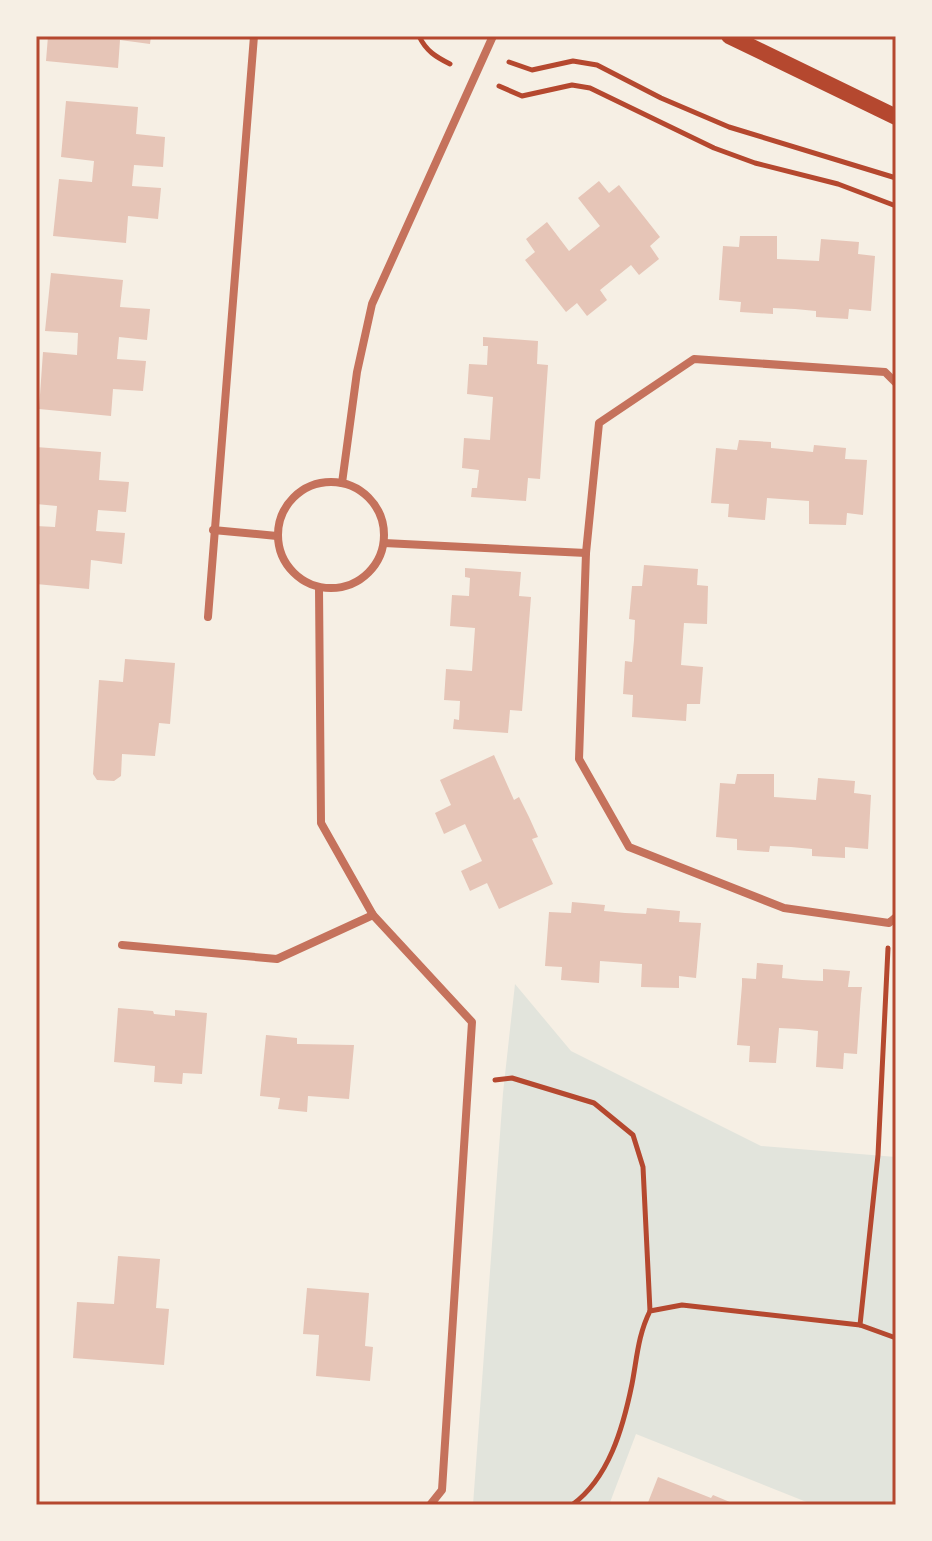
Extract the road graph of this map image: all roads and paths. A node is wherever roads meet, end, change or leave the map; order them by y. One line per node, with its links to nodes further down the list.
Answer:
1 (254, 36): 12 (street)
2 (419, 36): 6 (path)
3 (493, 36): 6 (street)
4 (729, 36): 7 (main road)
5 (512, 63): 8 (path)
6 (475, 75): 9 (path); 11 (street)
7 (896, 117)
8 (896, 178)
9 (896, 206)
10 (896, 383): 15 (street)
11 (342, 483): 13 (street); 14 (street)
12 (213, 530): 13 (street); 17 (street)
13 (277, 536): 16 (street)
14 (384, 543): 15 (street); 16 (street)
15 (586, 553): 19 (street)
16 (319, 588): 18 (street)
17 (208, 617)
18 (373, 915): 20 (street); 21 (street)
19 (892, 920): 23 (path)
20 (122, 945)
21 (467, 1083): 22 (path); 25 (street)
22 (650, 1311): 23 (path); 26 (path)
23 (860, 1325): 24 (path)
24 (896, 1338)
25 (430, 1505)
26 (572, 1505)

